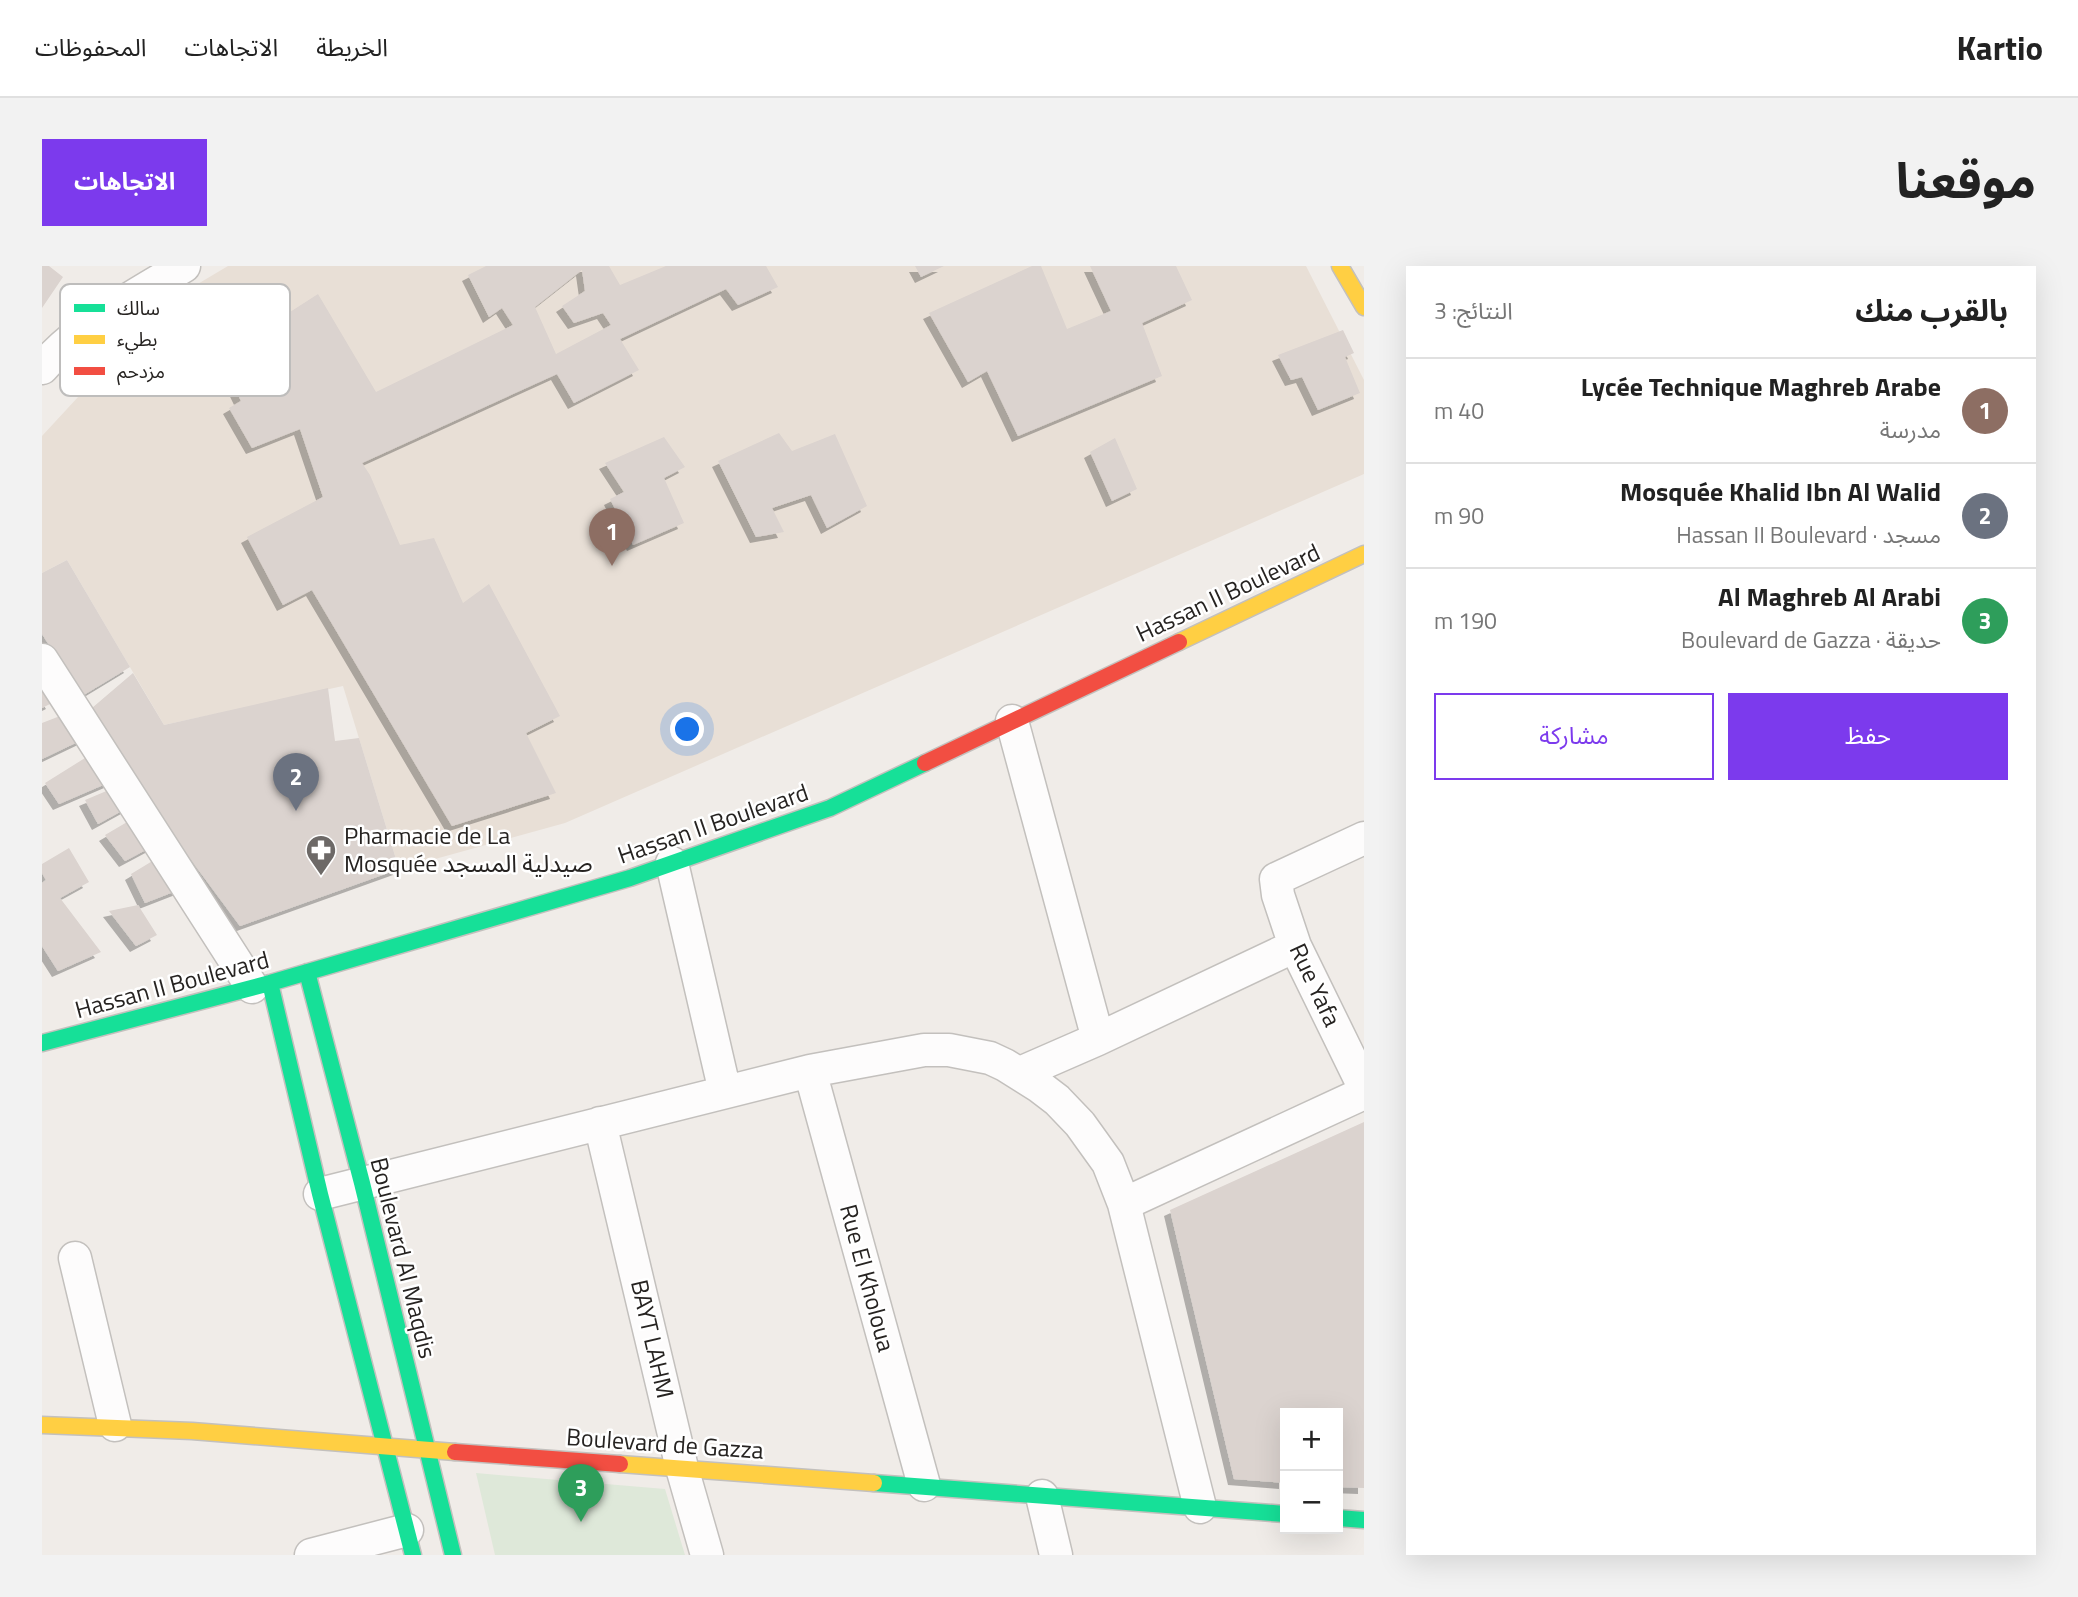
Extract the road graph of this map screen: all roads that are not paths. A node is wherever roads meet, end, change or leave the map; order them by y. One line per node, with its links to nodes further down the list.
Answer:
1 (184, 266): 3 (street)
2 (1340, 266): 4 (main road)
3 (154, 284)
4 (1364, 307)
5 (60, 349): 6 (street)
6 (42, 368)
7 (1364, 554): 9 (main road, Hassan II Boulevard)
8 (42, 660): 14 (street)
9 (1012, 721): 11 (main road, Hassan II Boulevard); 15 (street)
10 (1364, 838): 12 (street, Rue Yafa)
11 (672, 863): 13 (main road, Hassan II Boulevard); 20 (street)
12 (1296, 946): 15 (street); 19 (street, Rue Yafa)
13 (307, 972): 14 (main road, Hassan II Boulevard); 23 (main road, Boulevard Al Maqdis)
14 (261, 985): 16 (main road, Hassan II Boulevard); 24 (main road)
15 (1098, 1039): 18 (street)
16 (42, 1043)
17 (810, 1071): 18 (street); 20 (street); 32 (street, Rue El Kholoua)
18 (1020, 1073): 25 (street)
19 (1364, 1087)
20 (725, 1092): 22 (street)
21 (1364, 1093): 25 (street)
22 (600, 1123): 23 (street); 31 (street, BAYT LAHM)
23 (362, 1183): 24 (street); 30 (main road, Boulevard Al Maqdis)
24 (320, 1194): 29 (main road)
25 (1124, 1204): 34 (street)
26 (75, 1258): 28 (street)
27 (42, 1425): 28 (main road, Boulevard de Gazza)
28 (115, 1425): 29 (main road, Boulevard de Gazza)
29 (386, 1448): 30 (main road, Boulevard de Gazza); 38 (main road)
30 (427, 1450): 31 (main road, Boulevard de Gazza); 39 (main road, Boulevard Al Maqdis)
31 (682, 1468): 32 (main road, Boulevard de Gazza); 41 (street, BAYT LAHM)
32 (924, 1485): 33 (main road, Boulevard de Gazza)
33 (1042, 1496): 34 (main road, Boulevard de Gazza); 42 (street)
34 (1200, 1507): 35 (main road, Boulevard de Gazza)
35 (1280, 1514)
36 (1343, 1518): 37 (main road)
37 (1364, 1520)
38 (410, 1543): 40 (street)
39 (443, 1548)
40 (311, 1555)
41 (707, 1555)
42 (1056, 1555)

